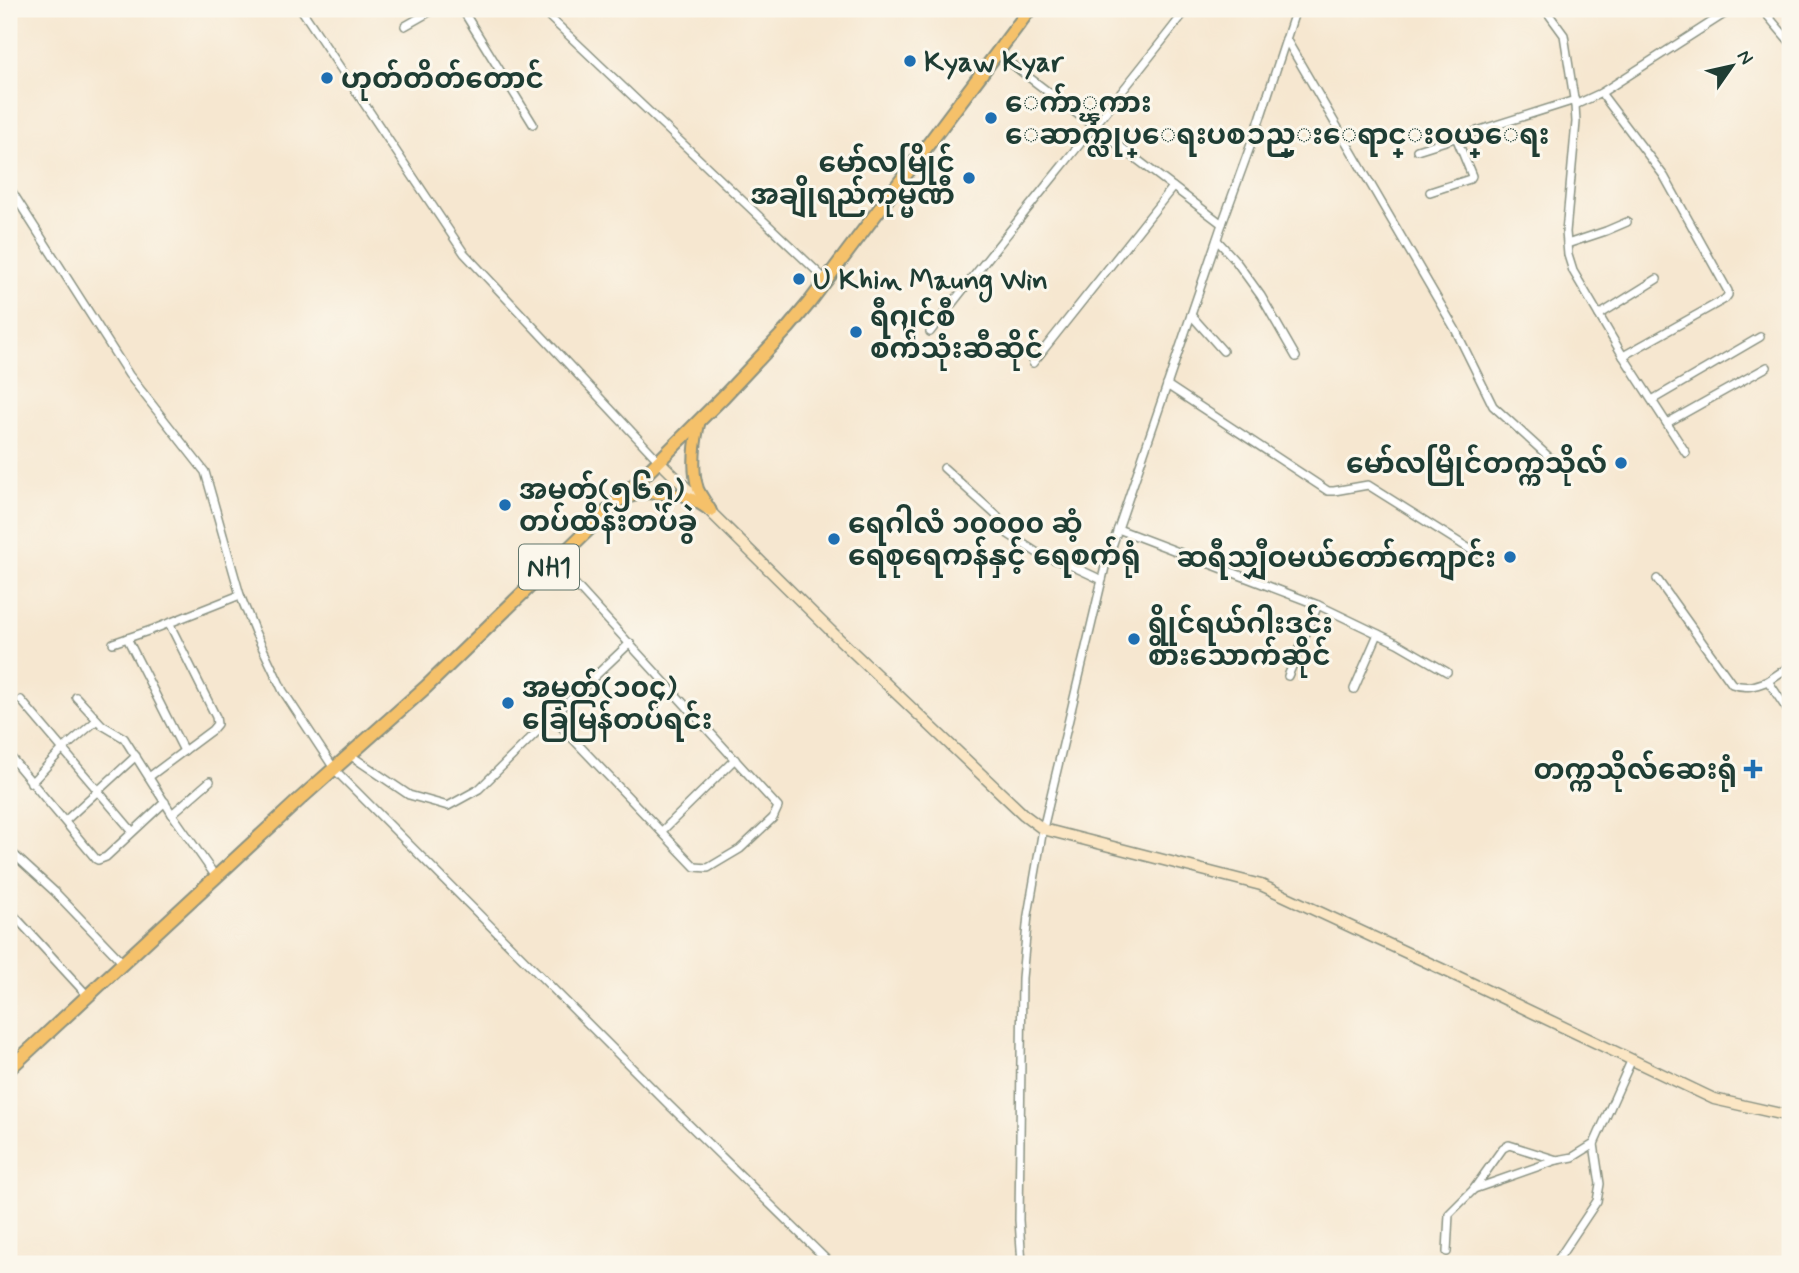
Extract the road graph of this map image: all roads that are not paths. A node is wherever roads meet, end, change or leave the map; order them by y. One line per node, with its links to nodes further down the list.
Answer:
1 (301, 9): 45 (street)
2 (435, 9): 11 (street)
3 (462, 9): 17 (street)
4 (541, 9): 29 (street)
5 (1030, 9): 14 (highway, NH1)
6 (1187, 9): 18 (street)
7 (1296, 9): 13 (street)
8 (1545, 9): 16 (street)
9 (1732, 9): 15 (street)
10 (1762, 9): 12 (street)
11 (405, 26)
12 (1789, 38)
13 (1286, 39): 25 (street); 44 (street)
14 (996, 52): 18 (street); 29 (highway, NH1)
15 (1601, 93): 16 (street); 35 (street)
16 (1575, 103): 19 (street); 27 (street)
17 (533, 124)
18 (1093, 127): 22 (street); 32 (street)
19 (1456, 138): 20 (street); 23 (street)
20 (1417, 150)
21 (9, 187): 54 (street)
22 (1173, 187): 25 (street); 37 (street)
23 (1430, 192)
24 (1627, 222): 27 (street)
25 (1222, 224): 26 (street)
26 (1217, 240): 30 (street); 36 (street)
27 (1567, 244): 31 (street)
28 (1657, 279): 31 (street)
29 (826, 280): 41 (highway, NH1)
30 (1191, 315): 34 (street); 39 (street)
31 (1598, 315): 35 (street)
32 (930, 332)
33 (1760, 337): 40 (street)
34 (1223, 351)
35 (1623, 356): 40 (street)
36 (1296, 357)
37 (1033, 363)
38 (1767, 367): 42 (street)
39 (1167, 385): 49 (street); 50 (street)
40 (1652, 400): 42 (street)
41 (701, 419): 45 (highway, NH1); 48 (main road)
42 (1667, 423): 43 (street)
43 (1686, 453)
44 (1549, 457)
45 (659, 461): 47 (highway, NH1); 48 (main road)
46 (944, 468): 53 (street)
47 (617, 501): 48 (main road); 51 (highway, NH1)
48 (711, 511): 85 (main road)
49 (1118, 529): 53 (street); 55 (street)
50 (1476, 553)
51 (555, 562): 60 (street); 74 (highway, NH1)
52 (1657, 579): 64 (street)
53 (1102, 580): 85 (street)
54 (240, 595): 56 (street); 77 (street)
55 (1318, 606): 57 (street); 63 (street)
56 (169, 623): 58 (street); 72 (street)
57 (1378, 634): 62 (street); 65 (street)
58 (127, 638): 59 (street); 72 (street)
59 (113, 643)
60 (630, 643): 69 (street); 76 (street)
61 (1790, 666): 64 (street)
62 (1447, 672)
63 (1288, 676)
64 (1768, 681): 68 (street)
65 (1354, 689)
66 (76, 697): 70 (street)
67 (21, 700): 71 (street)
68 (1790, 714)
69 (551, 717): 74 (street); 87 (street)
70 (97, 720): 71 (street); 75 (street)
71 (62, 750): 80 (street); 81 (street)
72 (184, 751): 78 (street)
73 (9, 755): 80 (street)
74 (350, 755): 77 (highway, NH1)
75 (136, 756): 78 (street); 81 (street)
76 (735, 759): 87 (street); 87 (street)
77 (335, 770): 89 (highway, NH1); 100 (street)
78 (149, 777): 82 (street)
79 (210, 781): 83 (street)
80 (31, 783): 84 (street)
81 (99, 790): 84 (street); 86 (street)
82 (165, 802): 83 (street); 86 (street)
83 (172, 814): 89 (street)
84 (65, 821): 86 (street)
85 (1042, 829): 93 (main road); 101 (street)
86 (132, 831)
87 (662, 831)
88 (9, 850): 91 (street)
89 (216, 877): 91 (highway, NH1)
90 (9, 910): 92 (street)
91 (123, 963): 92 (highway, NH1)
92 (88, 996): 94 (highway, NH1)
93 (1632, 1059): 95 (main road); 96 (street)
94 (9, 1069)
95 (1790, 1116)
96 (1594, 1144): 97 (street); 102 (street)
97 (1557, 1160): 98 (street); 98 (street)
98 (1473, 1190): 99 (street)
99 (1447, 1252)
100 (831, 1264)
101 (1022, 1264)
102 (1555, 1264)

